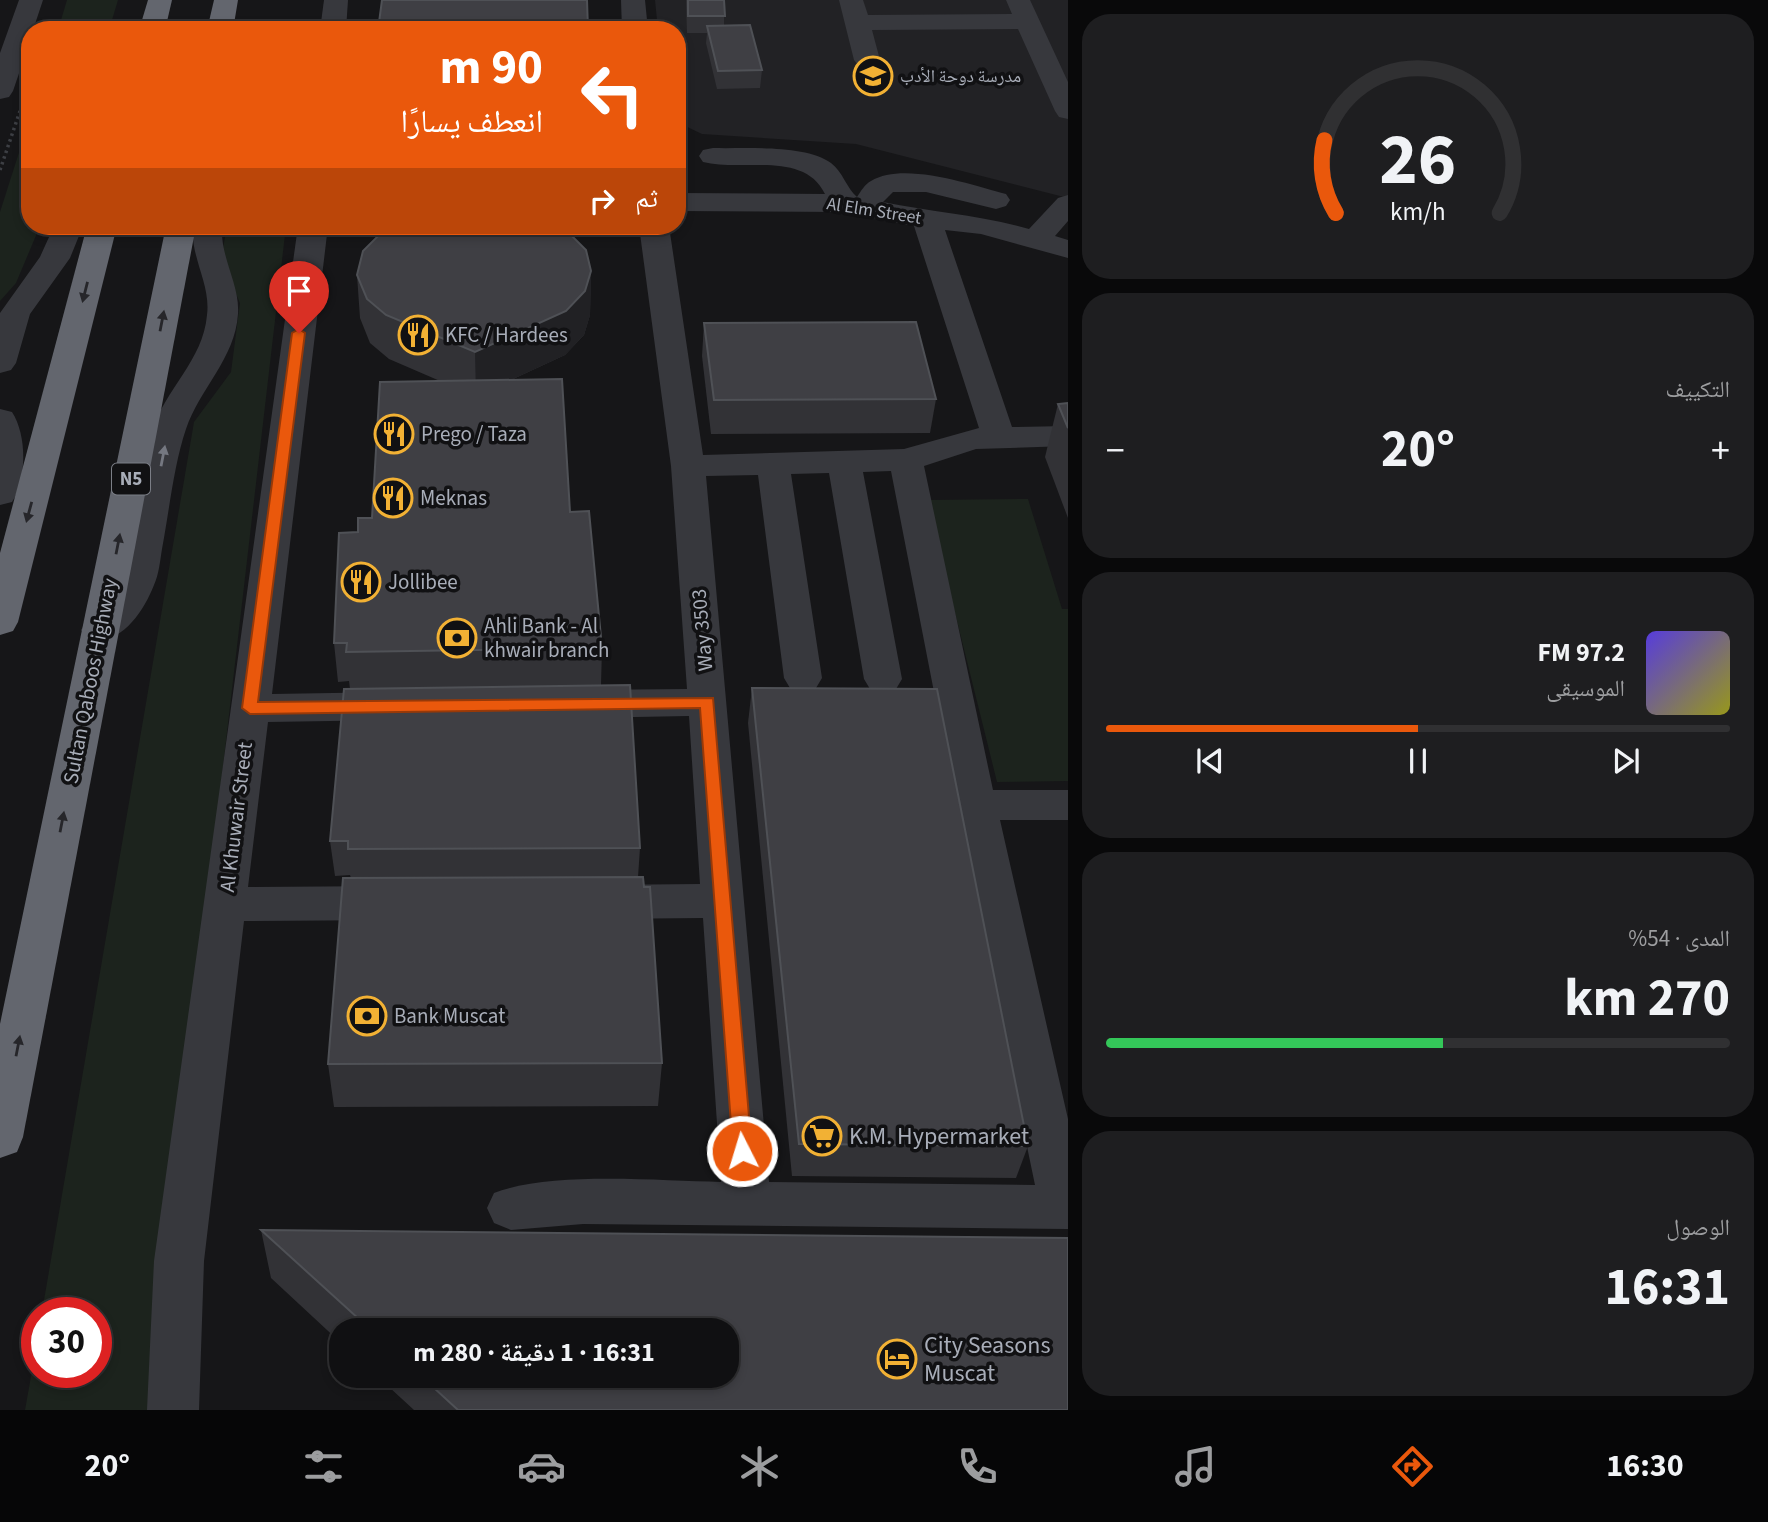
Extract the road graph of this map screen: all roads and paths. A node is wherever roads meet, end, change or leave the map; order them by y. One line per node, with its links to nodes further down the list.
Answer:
1 (31, 0): 9 (street)
2 (160, 0): 10 (highway)
3 (226, 0): 11 (highway)
4 (336, 0): 12 (street)
5 (633, 0): 13 (street)
6 (1022, 11): 7 (street); 17 (street)
7 (854, 12): 15 (street)
8 (0, 18): 16 (street)
9 (26, 21)
10 (154, 21)
11 (222, 21)
12 (334, 21)
13 (634, 21)
14 (21, 40): 16 (street)
15 (867, 60)
16 (8, 92): 19 (path)
17 (1068, 111)
18 (713, 156): 23 (street)
19 (0, 170)
20 (996, 200): 23 (street)
21 (686, 202): 23 (street, Al Elm Street)
22 (1068, 204): 31 (street)
23 (854, 205): 24 (street, Al Elm Street)
24 (927, 219): 31 (street, Al Elm Street); 36 (street)
25 (64, 235): 33 (street)
26 (100, 235): 42 (highway, one-way to 42)
27 (179, 235): 43 (highway, Sultan Qaboos Highway / N5, one-way to 27)
28 (208, 235): 43 (street, one-way to 28)
29 (312, 235): 49 (street, Al Khuwair Street)
30 (655, 235): 40 (street, Way 3503)
31 (1035, 240): 32 (street, Al Elm Street)
32 (1068, 249)
33 (0, 363)
34 (0, 419): 41 (street)
35 (1068, 436): 36 (street)
36 (999, 438): 37 (street)
37 (906, 460): 38 (street); 50 (street)
38 (844, 462): 39 (street); 45 (street)
39 (772, 463): 40 (street); 44 (street)
40 (688, 466): 46 (street, Way 3503)
41 (0, 494)
42 (0, 622)
43 (100, 630): 56 (highway, Sultan Qaboos Highway / N5, one-way to 43)
44 (803, 678)
45 (883, 679)
46 (708, 702): 47 (street); 52 (street, Way 3503)
47 (541, 704)
48 (430, 706): 49 (street)
49 (250, 708): 55 (street, Al Khuwair Street)
50 (976, 805): 51 (street); 58 (street)
51 (1068, 805)
52 (724, 901): 53 (street); 57 (street, Way 3503)
53 (558, 902)
54 (433, 903): 55 (street)
55 (225, 904): 60 (street, Al Khuwair Street)
56 (0, 1136)
57 (747, 1204): 58 (street); 59 (street)
58 (1066, 1207)
59 (511, 1208)
60 (173, 1410)

